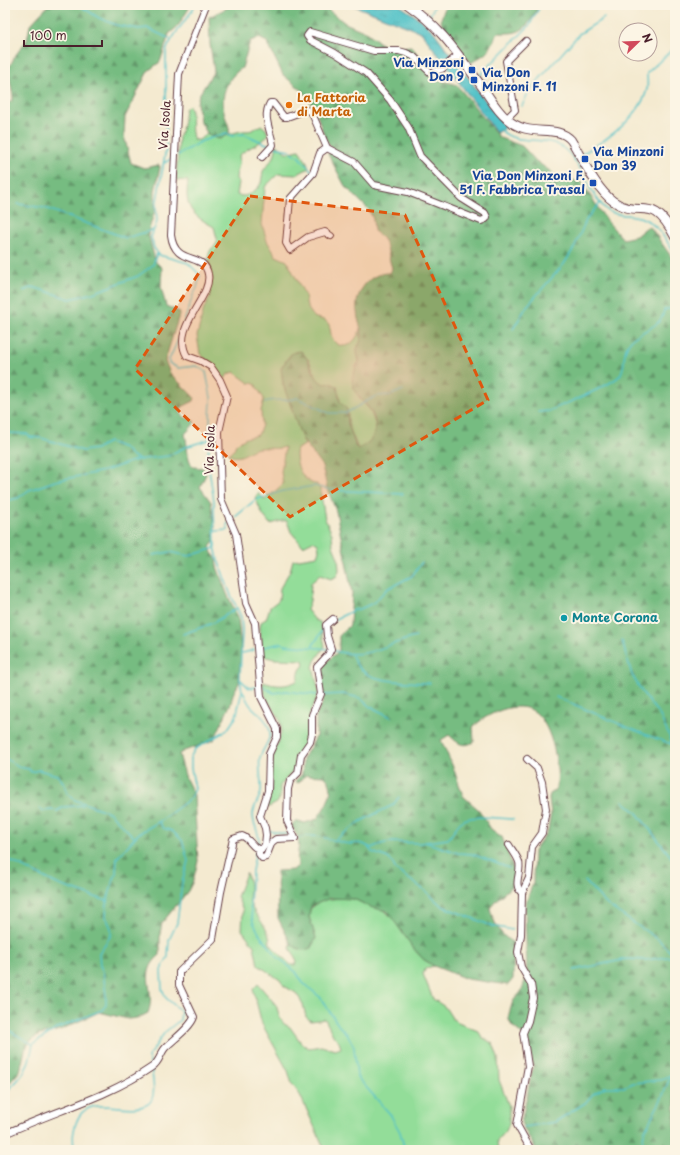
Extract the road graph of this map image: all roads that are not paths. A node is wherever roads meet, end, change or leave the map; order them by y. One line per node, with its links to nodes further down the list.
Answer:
1 (206, 5): 13 (street, Via Isola)
2 (408, 5): 4 (main road)
3 (526, 41): 5 (street)
4 (457, 56): 5 (main road); 6 (street)
5 (506, 119): 9 (main road)
6 (327, 148): 7 (street); 8 (street)
7 (262, 157)
8 (331, 236)
9 (675, 237)
10 (333, 619): 13 (street)
11 (527, 759): 14 (street)
12 (509, 845): 14 (street)
13 (259, 849): 15 (street)
14 (522, 892): 16 (street)
15 (5, 1134)
16 (531, 1150)

